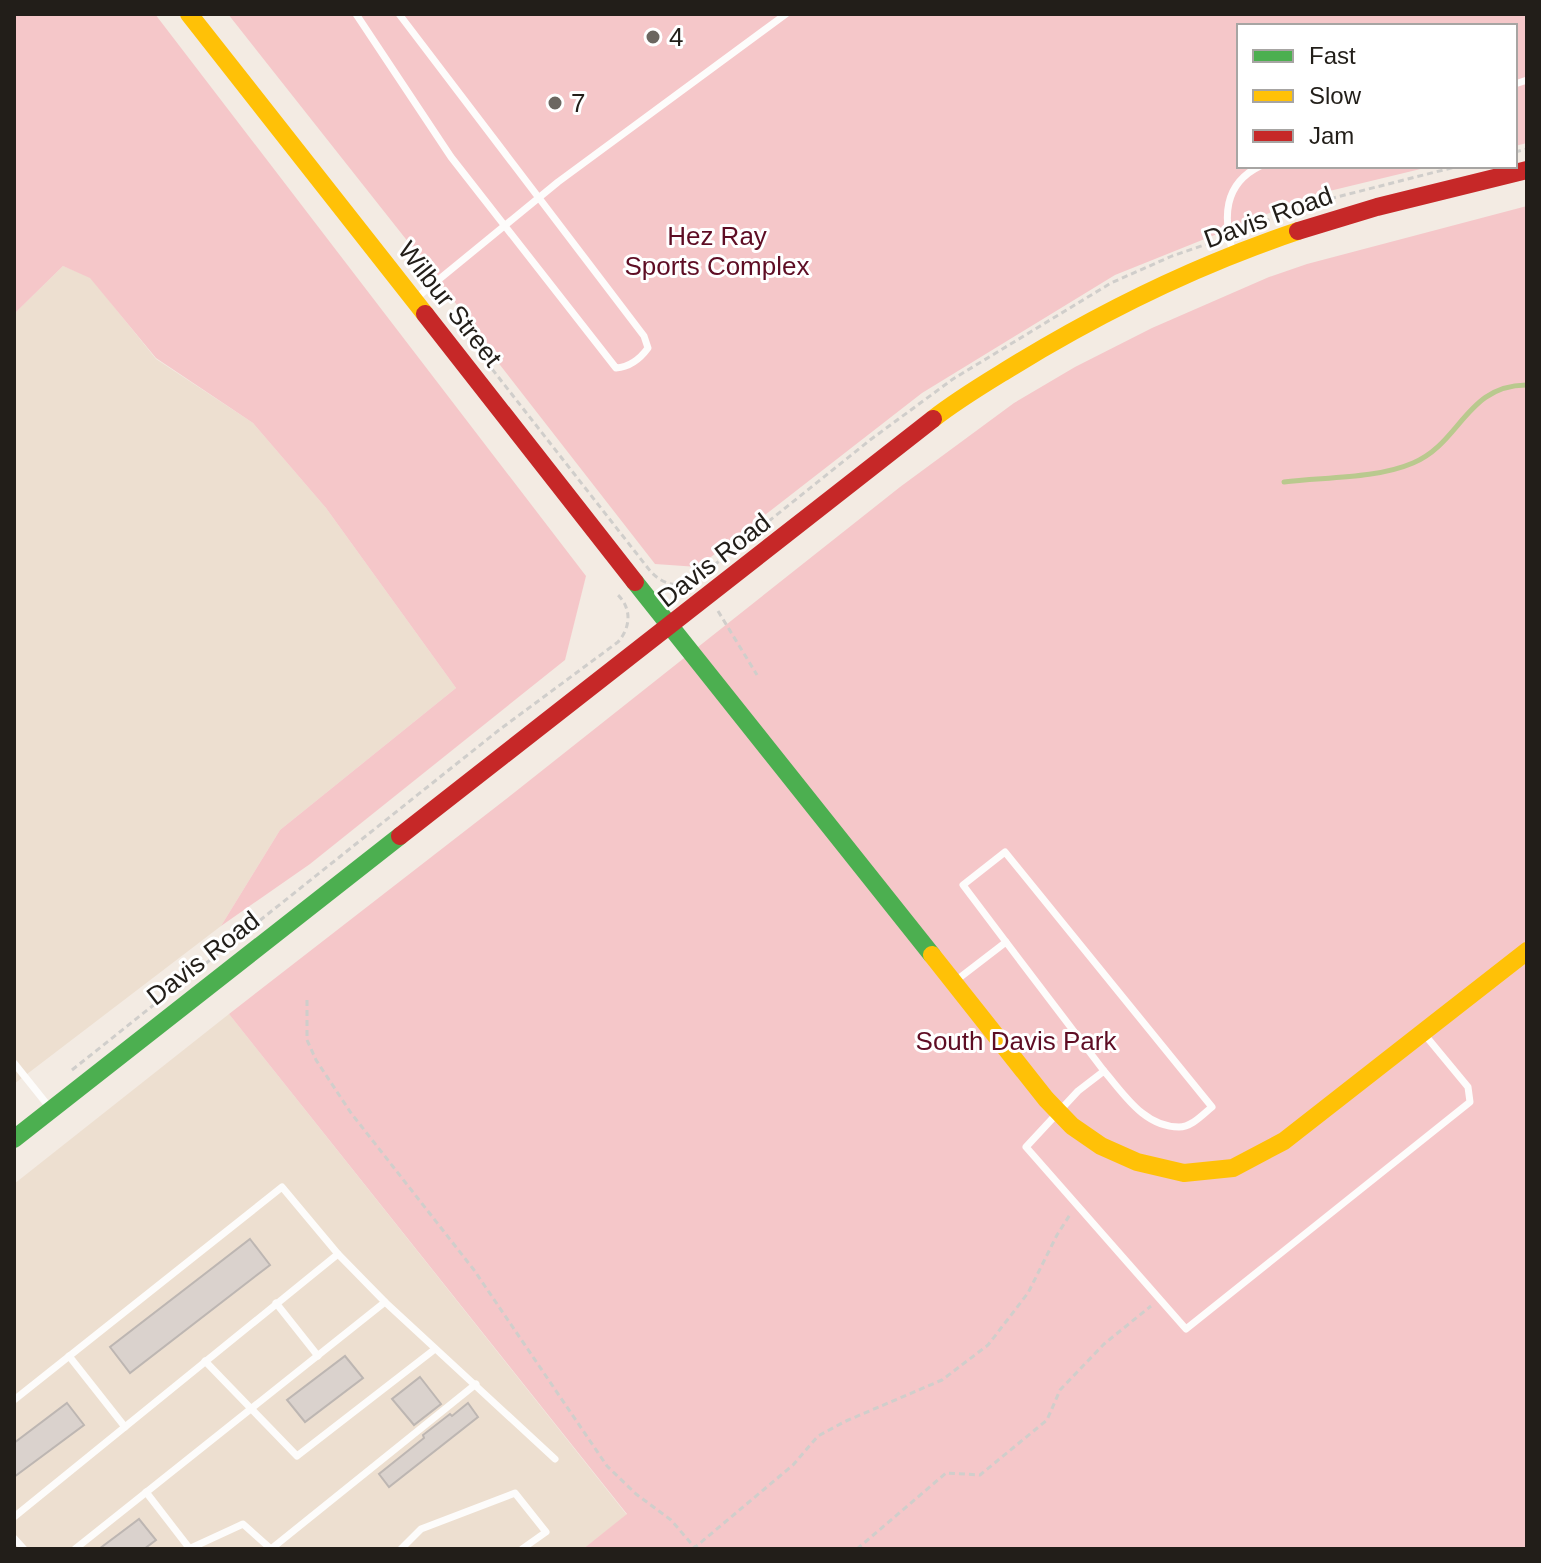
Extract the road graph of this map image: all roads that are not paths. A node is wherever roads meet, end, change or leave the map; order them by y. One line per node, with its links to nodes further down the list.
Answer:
1 (189, 14): 10 (street, Wilbur Street)
2 (356, 14): 8 (lane)
3 (399, 14): 7 (lane)
4 (786, 14): 7 (lane)
5 (1256, 168): 9 (lane)
6 (1527, 170): 9 (street, Davis Road)
7 (540, 197): 8 (lane); 8 (lane)
8 (504, 227): 10 (lane)
9 (1234, 255): 11 (street, Davis Road)
10 (414, 300): 11 (street, Wilbur Street)
11 (670, 627): 14 (street, Wilbur Street); 18 (street, Davis Road)
12 (1006, 942): 14 (lane); 17 (lane); 17 (lane)
13 (1527, 951): 15 (street, Wilbur Street)
14 (952, 983): 19 (street, Wilbur Street)
15 (1423, 1033): 19 (street, Wilbur Street); 19 (lane)
16 (14, 1063): 18 (lane)
17 (1104, 1071): 19 (lane)
18 (52, 1110): 20 (street, Davis Road)
19 (1058, 1112)
20 (14, 1139)
21 (338, 1254): 22 (lane); 23 (lane); 25 (lane)
22 (385, 1302): 24 (lane); 26 (lane)
23 (276, 1303): 26 (lane); 27 (lane)
24 (435, 1349): 28 (lane); 30 (lane)
25 (69, 1356): 29 (lane); 31 (lane)
26 (318, 1356): 30 (lane)
27 (205, 1361): 30 (lane); 31 (lane)
28 (476, 1384): 32 (lane); 39 (lane)
29 (14, 1400)
30 (250, 1409): 33 (lane)
31 (125, 1427): 34 (lane)
32 (555, 1459)
33 (146, 1492): 37 (lane); 38 (lane)
34 (14, 1517)
35 (14, 1538): 36 (lane)
36 (24, 1549)
37 (75, 1549)
38 (190, 1549): 39 (lane)
39 (271, 1549)
40 (401, 1549): 41 (lane)
41 (522, 1549)

